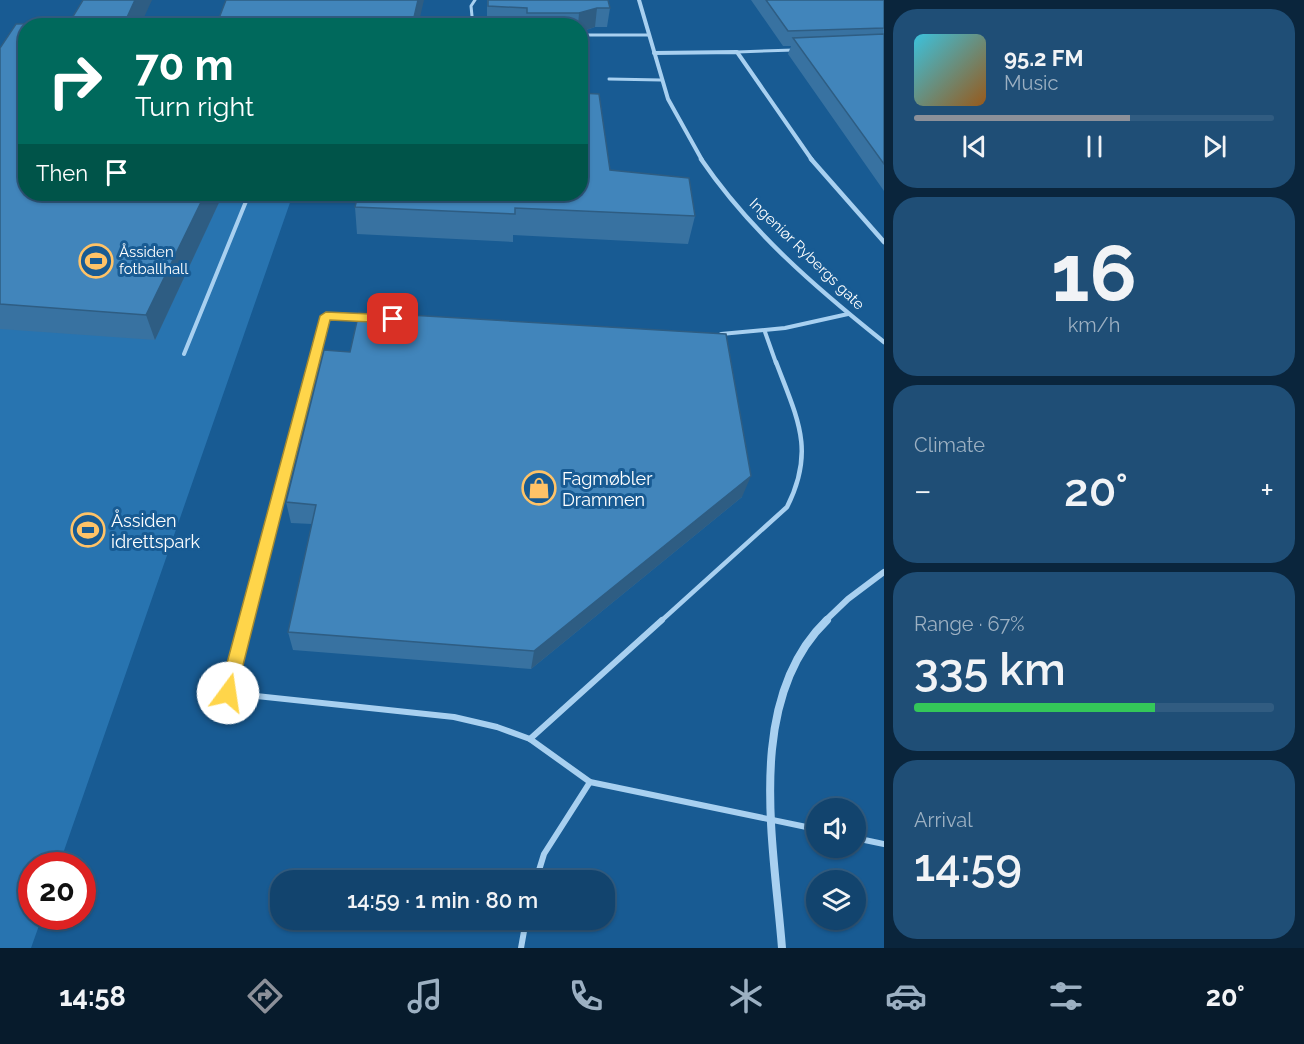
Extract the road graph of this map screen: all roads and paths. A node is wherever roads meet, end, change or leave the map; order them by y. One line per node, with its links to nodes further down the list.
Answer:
1 (475, 0): 3 (lane)
2 (639, 0): 5 (street, Ingeniør Rybergs gate)
3 (472, 18)
4 (588, 35): 5 (lane)
5 (649, 35): 8 (street, Ingeniør Rybergs gate)
6 (805, 49): 7 (lane)
7 (737, 52): 8 (street); 12 (street)
8 (654, 53): 10 (street, Ingeniør Rybergs gate)
9 (609, 79): 10 (lane)
10 (661, 80): 13 (street, Ingeniør Rybergs gate)
11 (246, 201): 18 (lane)
12 (884, 242)
13 (848, 314): 15 (lane); 17 (street, Ingeniør Rybergs gate)
14 (372, 318): 20 (lane)
15 (765, 332): 16 (lane); 20 (lane)
16 (712, 334)
17 (884, 342)
18 (184, 354)
19 (884, 573): 22 (street)
20 (530, 739): 21 (lane)
21 (590, 782): 22 (lane); 26 (lane)
22 (772, 820): 23 (lane); 29 (street)
23 (806, 827)
24 (866, 840): 25 (lane)
25 (884, 844)
26 (539, 870)
27 (524, 930): 28 (lane)
28 (521, 948)
29 (782, 948)

